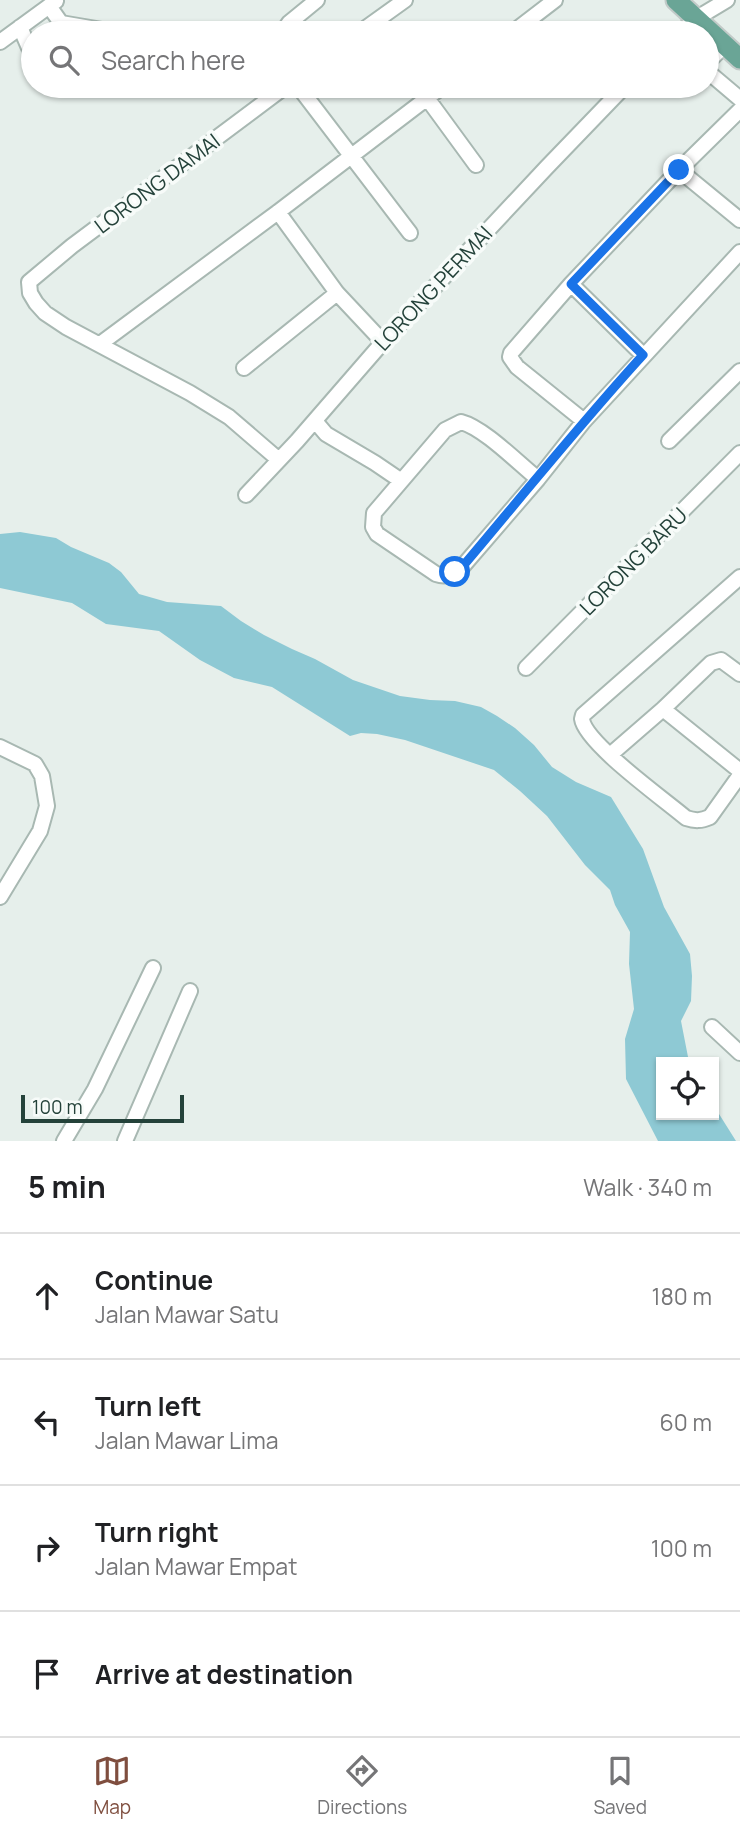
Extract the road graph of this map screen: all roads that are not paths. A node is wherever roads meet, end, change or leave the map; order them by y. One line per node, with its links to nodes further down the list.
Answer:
1 (317, 0): 10 (street)
2 (405, 0): 11 (street)
3 (555, 0): 12 (street)
4 (676, 0): 7 (main road)
5 (727, 0): 7 (street)
6 (53, 3): 8 (street); 9 (street)
7 (697, 18): 13 (street); 14 (main road)
8 (28, 21)
9 (60, 21)
10 (294, 21)
11 (376, 21)
12 (528, 21)
13 (694, 21)
14 (700, 21)
15 (20, 27): 17 (street)
16 (719, 39): 18 (main road)
17 (0, 42)
18 (725, 45): 19 (street); 20 (main road)
19 (719, 51)
20 (740, 59)
21 (719, 81): 26 (street)
22 (270, 98): 38 (street, LORONG DAMAI)
23 (307, 98): 28 (street)
24 (427, 98): 28 (street); 29 (street)
25 (613, 98): 37 (street, LORONG PERMAI)
26 (740, 99)
27 (740, 110): 30 (street)
28 (351, 156): 31 (street); 33 (street)
29 (475, 165)
30 (679, 170): 32 (street); 35 (street)
31 (278, 212): 36 (street); 38 (street)
32 (740, 220)
33 (410, 233)
34 (740, 252): 39 (street)
35 (571, 284): 39 (street); 43 (street)
36 (337, 293): 37 (street); 40 (street)
37 (383, 342): 42 (street, LORONG PERMAI)
38 (100, 344): 46 (street)
39 (643, 355): 43 (street)
40 (244, 368)
41 (740, 371): 44 (street)
42 (315, 421): 46 (street, LORONG PERMAI); 48 (street)
43 (584, 421): 47 (street)
44 (669, 441)
45 (740, 453): 51 (street, LORONG BARU)
46 (279, 460): 49 (street, LORONG PERMAI)
47 (538, 478): 48 (street); 48 (street)
48 (400, 480)
49 (246, 495)
50 (740, 577): 55 (street)
51 (526, 668)
52 (740, 674): 53 (street)
53 (663, 709): 55 (street); 56 (street)
54 (0, 747): 57 (street)
55 (610, 755): 56 (street)
56 (740, 773)
57 (0, 897)
58 (153, 968): 62 (street)
59 (190, 991): 63 (street)
60 (712, 1027): 61 (street)
61 (740, 1053)
62 (64, 1141)
63 (125, 1141)

